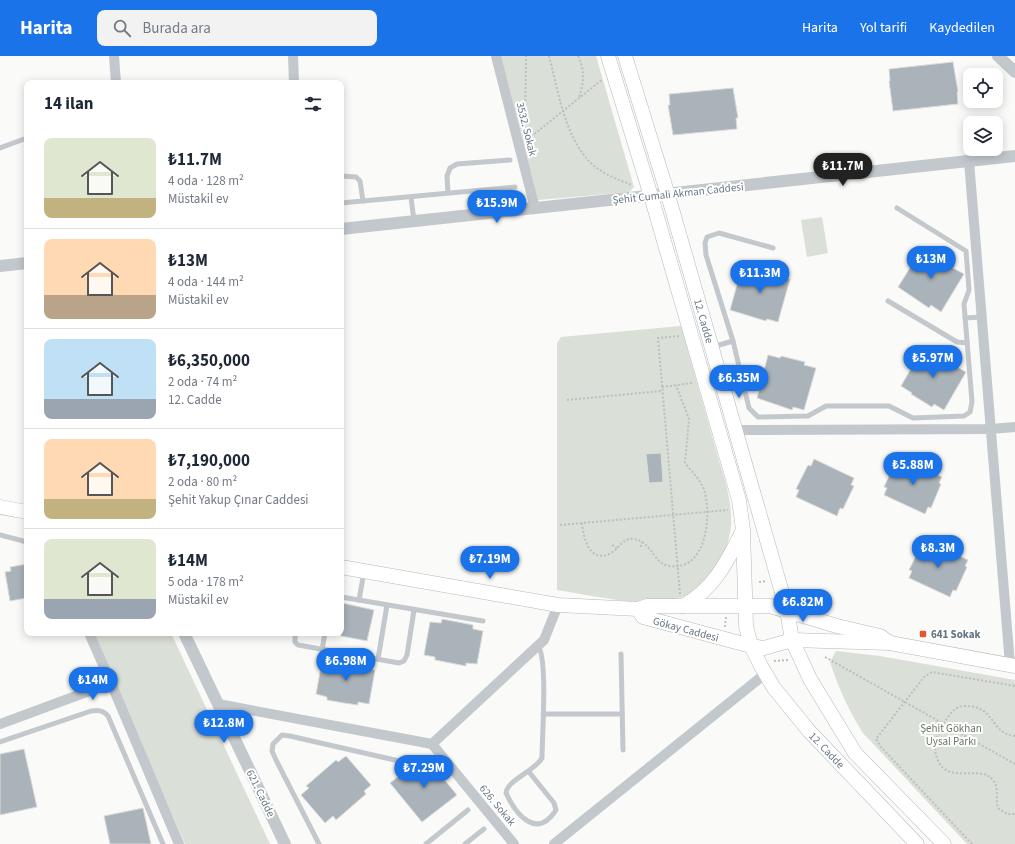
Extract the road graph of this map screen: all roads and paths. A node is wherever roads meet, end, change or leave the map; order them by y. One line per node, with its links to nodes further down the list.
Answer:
1 (114, 56): 12 (street)
2 (293, 56): 13 (street)
3 (496, 56): 32 (street, 3532. Sokak)
4 (526, 56): 16 (path)
5 (550, 56): 15 (path)
6 (578, 56): 14 (path)
7 (608, 56): 28 (main road, 12. Cadde)
8 (625, 56): 27 (main road, 12. Cadde)
9 (998, 56): 10 (street)
10 (1015, 72)
11 (605, 77): 14 (path)
12 (116, 80)
13 (294, 80)
14 (578, 99): 15 (path)
15 (564, 111): 17 (path); 25 (path)
16 (525, 126)
17 (525, 134)
18 (24, 139): 19 (lane)
19 (0, 148)
20 (1015, 156): 22 (street, Şehit Cumali Akman Caddesi)
21 (510, 160): 26 (lane)
22 (969, 161): 27 (street, Şehit Cumali Akman Caddesi); 40 (street)
23 (344, 176): 30 (lane)
24 (515, 187): 26 (lane)
25 (634, 187)
26 (448, 192): 29 (lane)
27 (668, 195): 28 (street, Şehit Cumali Akman Caddesi); 45 (main road, 12. Cadde)
28 (651, 196): 32 (street, Şehit Cumali Akman Caddesi); 61 (main road, 12. Cadde)
29 (411, 197): 30 (lane); 34 (lane)
30 (363, 201): 31 (lane)
31 (344, 203)
32 (534, 208): 34 (street, Şehit Cumali Akman Caddesi)
33 (897, 208): 41 (lane)
34 (414, 221): 35 (street, Şehit Cumali Akman Caddesi)
35 (344, 229)
36 (773, 248): 43 (lane)
37 (24, 263): 38 (street)
38 (0, 266)
39 (888, 301): 44 (lane)
40 (982, 317): 41 (lane); 52 (street)
41 (965, 318): 44 (lane)
42 (683, 335): 48 (path)
43 (733, 341): 44 (lane); 45 (lane)
44 (967, 343)
45 (711, 347): 53 (main road, 12. Cadde)
46 (697, 383): 47 (path)
47 (676, 385): 48 (path); 57 (path)
48 (662, 387): 49 (path)
49 (662, 391): 50 (path); 58 (path)
50 (567, 400)
51 (1015, 427): 52 (street)
52 (991, 429): 53 (street); 97 (street)
53 (734, 430): 79 (main road, 12. Cadde)
54 (0, 507): 56 (main road)
55 (732, 509): 57 (path)
56 (24, 511)
57 (709, 512): 58 (path); 68 (path)
58 (674, 515): 59 (path); 68 (path)
59 (582, 523): 60 (path); 67 (path)
60 (560, 525)
61 (743, 530): 73 (main road); 76 (main road, 12. Cadde)
62 (0, 535): 63 (lane)
63 (24, 541)
64 (642, 542): 66 (path); 67 (path); 68 (path)
65 (612, 545): 67 (path)
66 (641, 547)
67 (617, 548)
68 (678, 566): 73 (path)
69 (344, 568): 70 (main road)
70 (364, 571): 72 (lane); 75 (main road)
71 (344, 598): 72 (lane)
72 (359, 600): 74 (lane)
73 (682, 603): 76 (main road, Gökay Caddesi); 77 (main road, Gökay Caddesi)
74 (387, 605): 78 (lane); 94 (lane)
75 (558, 605): 77 (main road); 89 (street)
76 (746, 607): 79 (main road, Gökay Caddesi); 90 (main road, 12. Cadde)
77 (638, 609): 90 (main road, Gökay Caddesi)
78 (414, 610): 81 (lane); 94 (lane)
79 (787, 610): 87 (main road, 12. Cadde); 88 (main road)
80 (726, 615): 82 (path)
81 (483, 621)
82 (725, 628)
83 (90, 636): 99 (street)
84 (185, 636): 102 (street, 621. Cadde)
85 (295, 636): 91 (lane)
86 (324, 636): 91 (lane)
87 (792, 640): 88 (main road); 90 (main road, Gökay Caddesi); 126 (main road, 12. Cadde)
88 (890, 643): 97 (main road)
89 (538, 646): 103 (lane); 109 (street)
90 (751, 646): 98 (main road, 12. Cadde)
91 (322, 650): 94 (lane)
92 (621, 654): 104 (lane)
93 (825, 657): 101 (path)
94 (378, 660)
95 (793, 660): 96 (path)
96 (774, 661)
97 (1012, 665)
98 (765, 674): 124 (street); 125 (main road, 12. Cadde)
99 (111, 683): 105 (street); 118 (street)
100 (1015, 686): 101 (path)
101 (905, 702): 106 (path); 127 (path)
102 (218, 704): 109 (street); 119 (street, 621. Cadde)
103 (543, 714): 104 (lane); 113 (lane)
104 (622, 714): 110 (lane)
105 (0, 724)
106 (944, 724): 107 (path); 112 (path); 115 (path)
107 (1015, 736)
108 (0, 742): 117 (lane)
109 (432, 744): 123 (street, 626. Sokak)
110 (623, 750)
111 (399, 761): 120 (lane)
112 (1015, 764)
113 (529, 772): 113 (lane)
114 (468, 810): 121 (lane)
115 (1015, 814)
116 (484, 829): 122 (lane)
117 (163, 844)
118 (179, 844)
119 (285, 844)
120 (318, 844)
121 (426, 844)
122 (465, 844)
123 (514, 844)
124 (554, 844)
125 (917, 844)
126 (944, 844)
127 (972, 844)

